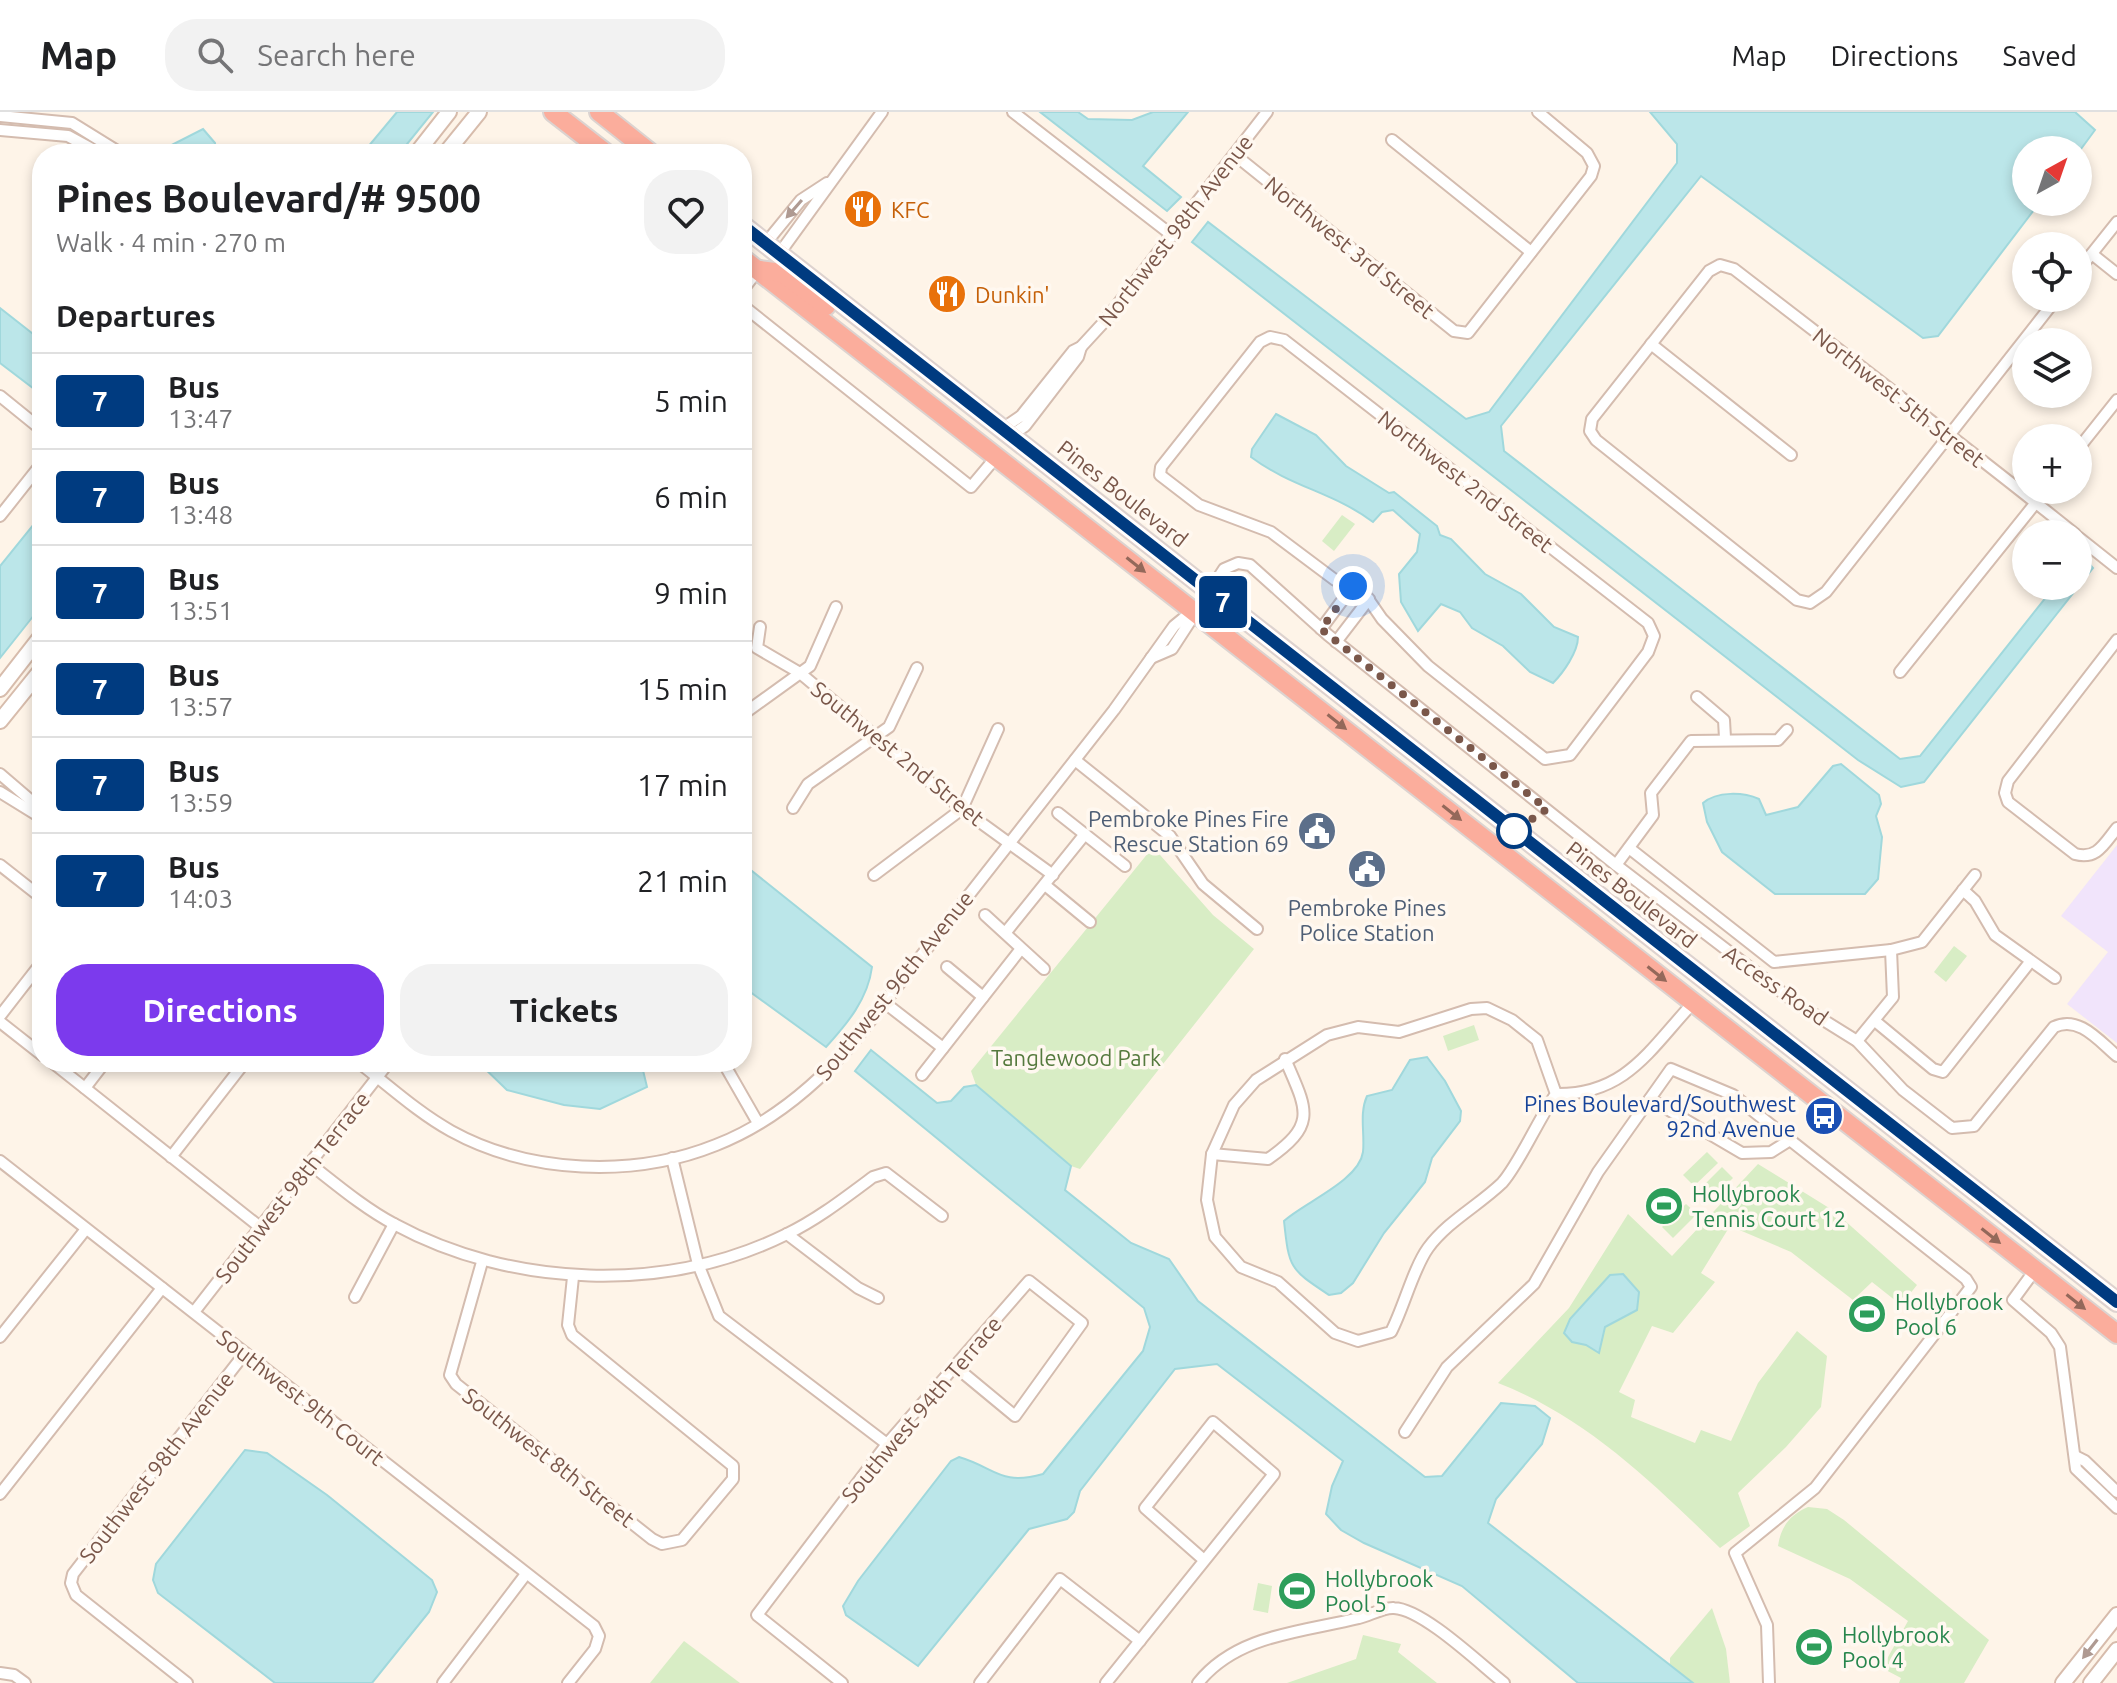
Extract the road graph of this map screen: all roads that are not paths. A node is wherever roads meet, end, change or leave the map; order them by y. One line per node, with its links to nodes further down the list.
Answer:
1 (449, 112): 14 (main road)
2 (479, 112): 15 (main road)
3 (553, 112): 16 (highway)
4 (599, 112): 17 (highway)
5 (882, 112): 19 (street)
6 (1013, 112): 22 (street)
7 (1267, 112): 18 (street, Northwest 98th Avenue)
8 (1538, 112): 9 (street)
9 (1553, 117): 25 (street)
10 (0, 122): 12 (street); 13 (street)
11 (1392, 140): 25 (street)
12 (83, 144)
13 (106, 144)
14 (424, 144)
15 (453, 144)
16 (594, 144)
17 (639, 144)
18 (1235, 155): 22 (street, Northwest 98th Avenue); 25 (street, Northwest 3rd Street)
19 (829, 182): 24 (street); 24 (street, one-way to 24)
20 (2117, 222): 26 (street)
21 (752, 233): 24 (highway, Pines Boulevard)
22 (1173, 236): 40 (street, Northwest 98th Avenue)
23 (752, 247): 24 (highway)
24 (772, 249): 35 (highway, Pines Boulevard)
25 (1531, 252)
26 (2092, 254): 29 (street)
27 (752, 266): 28 (highway)
28 (758, 270): 30 (street); 33 (highway); 35 (highway)
29 (2117, 274)
30 (752, 278)
31 (2046, 312): 41 (street)
32 (752, 313): 43 (street)
33 (849, 341): 40 (highway); 43 (highway)
34 (1651, 344): 41 (street, Northwest 5th Street); 41 (street); 42 (street)
35 (898, 347): 40 (highway, Pines Boulevard)
36 (0, 396): 38 (street)
37 (2117, 400): 39 (street)
38 (32, 422)
39 (2092, 431)
40 (1006, 432): 48 (highway, Pines Boulevard)
41 (1949, 436): 45 (street, Northwest 5th Street)
42 (1791, 455)
43 (997, 456): 48 (highway); 58 (highway, one-way to 58)
44 (32, 476): 49 (street)
45 (2012, 485)
46 (2035, 504): 65 (street)
47 (2037, 504): 50 (street, Northwest 5th Street)
48 (1108, 511): 55 (highway, Pines Boulevard)
49 (0, 516)
50 (2057, 520)
51 (2092, 548): 53 (street, Northwest 5th Street)
52 (1250, 565): 55 (street, Southwest 96th Avenue); 60 (street, Access Road)
53 (2117, 568)
54 (1353, 586): 56 (street); 56 (street, Northwest 2nd Street); 60 (street)
55 (1209, 590): 58 (street, Southwest 96th Avenue); 76 (highway, Pines Boulevard)
56 (1369, 599): 62 (street)
57 (836, 607): 66 (street)
58 (1194, 609): 77 (street, Southwest 96th Avenue); 78 (highway, one-way to 78)
59 (760, 627): 66 (street, Southwest 2nd Street)
60 (1321, 629): 62 (street, Access Road)
61 (2117, 640): 86 (street)
62 (1336, 642): 91 (street, Access Road)
63 (32, 648): 68 (main road)
64 (917, 668): 74 (street)
65 (1900, 672)
66 (800, 673): 70 (street); 74 (street, Southwest 2nd Street)
67 (32, 681): 71 (main road)
68 (0, 689)
69 (1697, 697): 75 (street)
70 (752, 708)
71 (0, 721)
72 (998, 729): 83 (street)
73 (1787, 730): 75 (street)
74 (879, 738): 82 (street); 83 (street, Southwest 2nd Street)
75 (1725, 738): 89 (street)
76 (1406, 746): 78 (street); 114 (highway, Pines Boulevard)
77 (1075, 760): 88 (street, Southwest 96th Avenue); 101 (street)
78 (1391, 765): 112 (highway, one-way to 112)
79 (0, 774): 81 (street)
80 (0, 792): 84 (street)
81 (32, 801)
82 (793, 808)
83 (962, 809): 88 (street, Southwest 2nd Street); 93 (street)
84 (32, 812)
85 (1058, 813): 87 (street)
86 (2117, 828)
87 (1085, 834): 92 (street); 94 (street)
88 (1009, 841): 94 (street, Southwest 2nd Street); 111 (street, Southwest 96th Avenue)
89 (1629, 848): 91 (street); 104 (street)
90 (0, 865): 97 (street)
91 (1616, 865): 117 (street, Access Road)
92 (1125, 866)
93 (874, 875)
94 (1053, 875): 96 (street)
95 (1975, 875): 98 (street)
96 (1045, 885): 100 (street); 102 (street)
97 (32, 890)
98 (1963, 890): 104 (street); 105 (street)
99 (985, 915): 102 (street)
100 (1090, 922)
101 (1257, 929)
102 (1006, 932): 103 (street)
103 (1020, 950): 107 (street); 110 (street)
104 (1891, 950): 115 (street)
105 (2030, 962): 109 (street); 115 (street)
106 (947, 967): 110 (street)
107 (1044, 969)
108 (32, 975): 113 (street)
109 (2055, 978)
110 (983, 997): 119 (street)
111 (885, 1003): 119 (street); 133 (street, Southwest 96th Avenue)
112 (1693, 1003): 114 (highway); 131 (street); 134 (highway)
113 (0, 1016)
114 (1752, 1019): 141 (highway, Pines Boulevard)
115 (1875, 1021): 117 (street)
116 (0, 1022): 118 (street)
117 (1857, 1041): 120 (street, Access Road)
118 (32, 1047)
119 (943, 1048): 128 (street)
120 (2117, 1056)
121 (1285, 1059): 131 (street); 136 (street); 136 (street)
122 (65, 1072): 130 (street)
123 (97, 1072): 130 (street)
124 (237, 1072): 137 (street)
125 (371, 1072): 129 (street, Southwest 96th Avenue)
126 (382, 1072): 129 (street, Southwest 98th Terrace)
127 (729, 1072): 133 (street)
128 (922, 1075)
129 (378, 1077): 138 (street, Southwest 96th Avenue); 140 (street, Southwest 98th Terrace)
130 (85, 1088): 137 (street)
131 (1556, 1094): 136 (street)
132 (1650, 1099): 135 (street); 135 (street); 160 (street)
133 (758, 1123): 138 (street, Southwest 96th Avenue)
134 (1848, 1124): 141 (highway); 149 (highway, one-way to 149)
135 (1790, 1140): 182 (street)
136 (1212, 1154)
137 (171, 1157): 144 (street)
138 (672, 1158): 148 (street)
139 (0, 1161): 145 (street, Southwest 9th Court)
140 (310, 1164): 143 (street); 144 (street, Southwest 98th Terrace)
141 (1996, 1208): 154 (highway, Pines Boulevard)
142 (942, 1216): 146 (street)
143 (394, 1224): 147 (street); 152 (street)
144 (260, 1227): 155 (street, Southwest 98th Terrace)
145 (86, 1229): 151 (street, Southwest 9th Court); 157 (street)
146 (787, 1234): 148 (street); 153 (street)
147 (482, 1262): 150 (street); 150 (street, Southwest 8th Street)
148 (698, 1264): 150 (street); 161 (street)
149 (2035, 1270): 156 (highway, one-way to 156); 162 (street)
150 (573, 1277)
151 (162, 1288): 155 (street, Southwest 9th Court); 164 (street)
152 (355, 1297)
153 (878, 1298)
154 (2117, 1302)
155 (194, 1312): 158 (street, Southwest 9th Court)
156 (2117, 1334)
157 (0, 1337)
158 (245, 1353): 168 (street, Southwest 9th Court); 174 (street, Southwest 98th Avenue)
159 (957, 1368): 159 (street, Southwest 94th Terrace); 161 (street, Southwest 94th Terrace)
160 (1405, 1432)
161 (887, 1444): 177 (street, Southwest 94th Terrace)
162 (2075, 1456): 163 (street); 165 (street)
163 (2116, 1492): 165 (street)
164 (0, 1494)
165 (2107, 1500): 166 (street)
166 (2117, 1508)
167 (1204, 1560): 167 (street); 170 (street)
168 (526, 1574): 175 (street); 176 (street, Southwest 9th Court)
169 (2117, 1615): 183 (main road, one-way to 183)
170 (1140, 1641): 178 (street); 179 (street)
171 (2117, 1650): 184 (main road)
172 (1, 1673): 173 (street)
173 (25, 1683)
174 (187, 1683)
175 (443, 1683)
176 (568, 1683)
177 (842, 1683)
178 (980, 1683)
179 (1106, 1683)
180 (1198, 1683): 181 (street)
181 (1504, 1683)
182 (1769, 1683)
183 (2063, 1683)
184 (2091, 1683)

